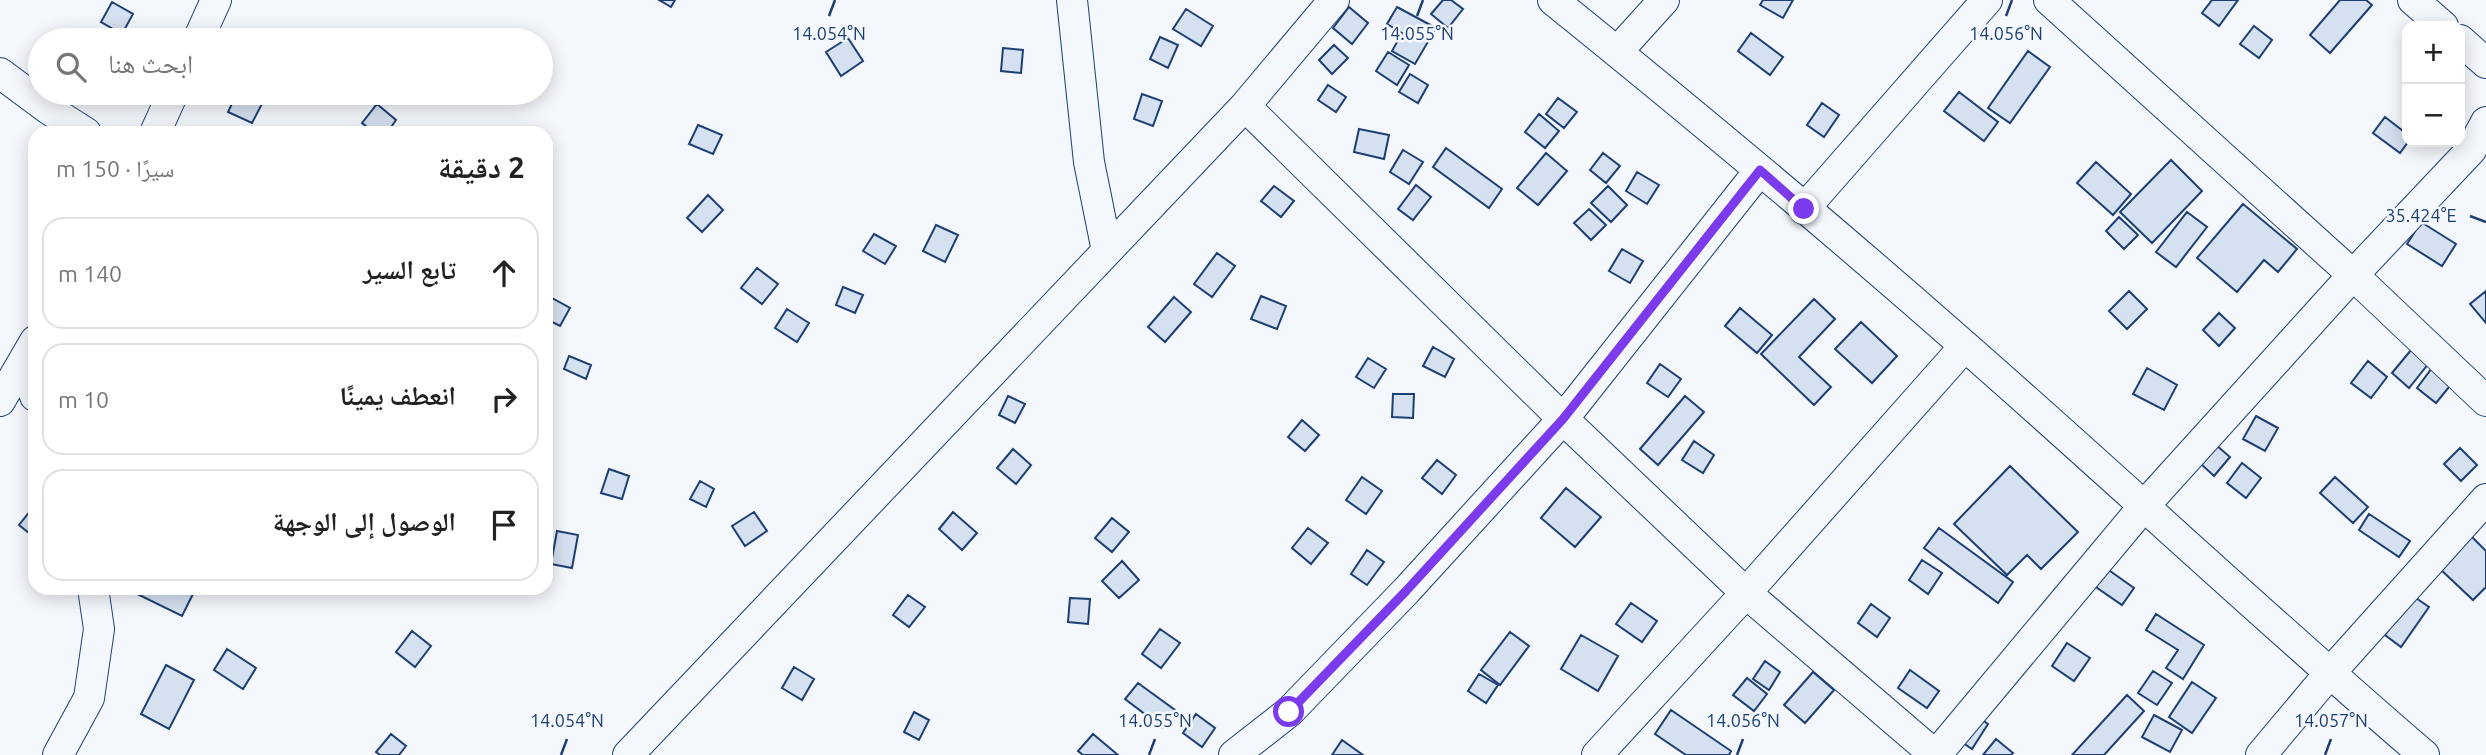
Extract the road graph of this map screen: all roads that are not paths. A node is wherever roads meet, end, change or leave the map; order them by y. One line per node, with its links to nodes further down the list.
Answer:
1 (216, 0): 10 (street)
2 (1072, 0): 25 (street)
3 (1334, 0): 18 (street)
4 (1553, 0): 12 (street)
5 (1664, 0): 12 (street)
6 (1987, 0): 24 (street)
7 (2049, 0): 26 (street)
8 (2413, 0): 9 (street)
9 (2437, 21)
10 (203, 28)
11 (2465, 44): 13 (street)
12 (1618, 52): 23 (street)
13 (2486, 63)
14 (0, 74): 15 (street)
15 (28, 94)
16 (43, 105): 20 (street)
17 (168, 105): 21 (street)
18 (1245, 106): 25 (street); 31 (street)
19 (2486, 122): 22 (street)
20 (75, 126)
21 (158, 126)
22 (2479, 157): 26 (street)
23 (1760, 170): 24 (street); 31 (street)
24 (1804, 209): 27 (street)
25 (1107, 251): 38 (street)
26 (2353, 275): 30 (street); 33 (street)
27 (1965, 346): 33 (street); 34 (street)
28 (28, 353): 29 (street)
29 (0, 401)
30 (2486, 401)
31 (1563, 419): 34 (street); 39 (street)
32 (2486, 499): 36 (street)
33 (2144, 506): 36 (street); 41 (street)
34 (1746, 593): 40 (street); 41 (street)
35 (94, 595): 37 (street)
36 (2329, 674): 42 (street); 43 (street)
37 (58, 755)
38 (628, 755)
39 (1234, 755)
40 (1597, 755)
41 (1935, 755)
42 (2261, 755)
43 (2424, 755)

